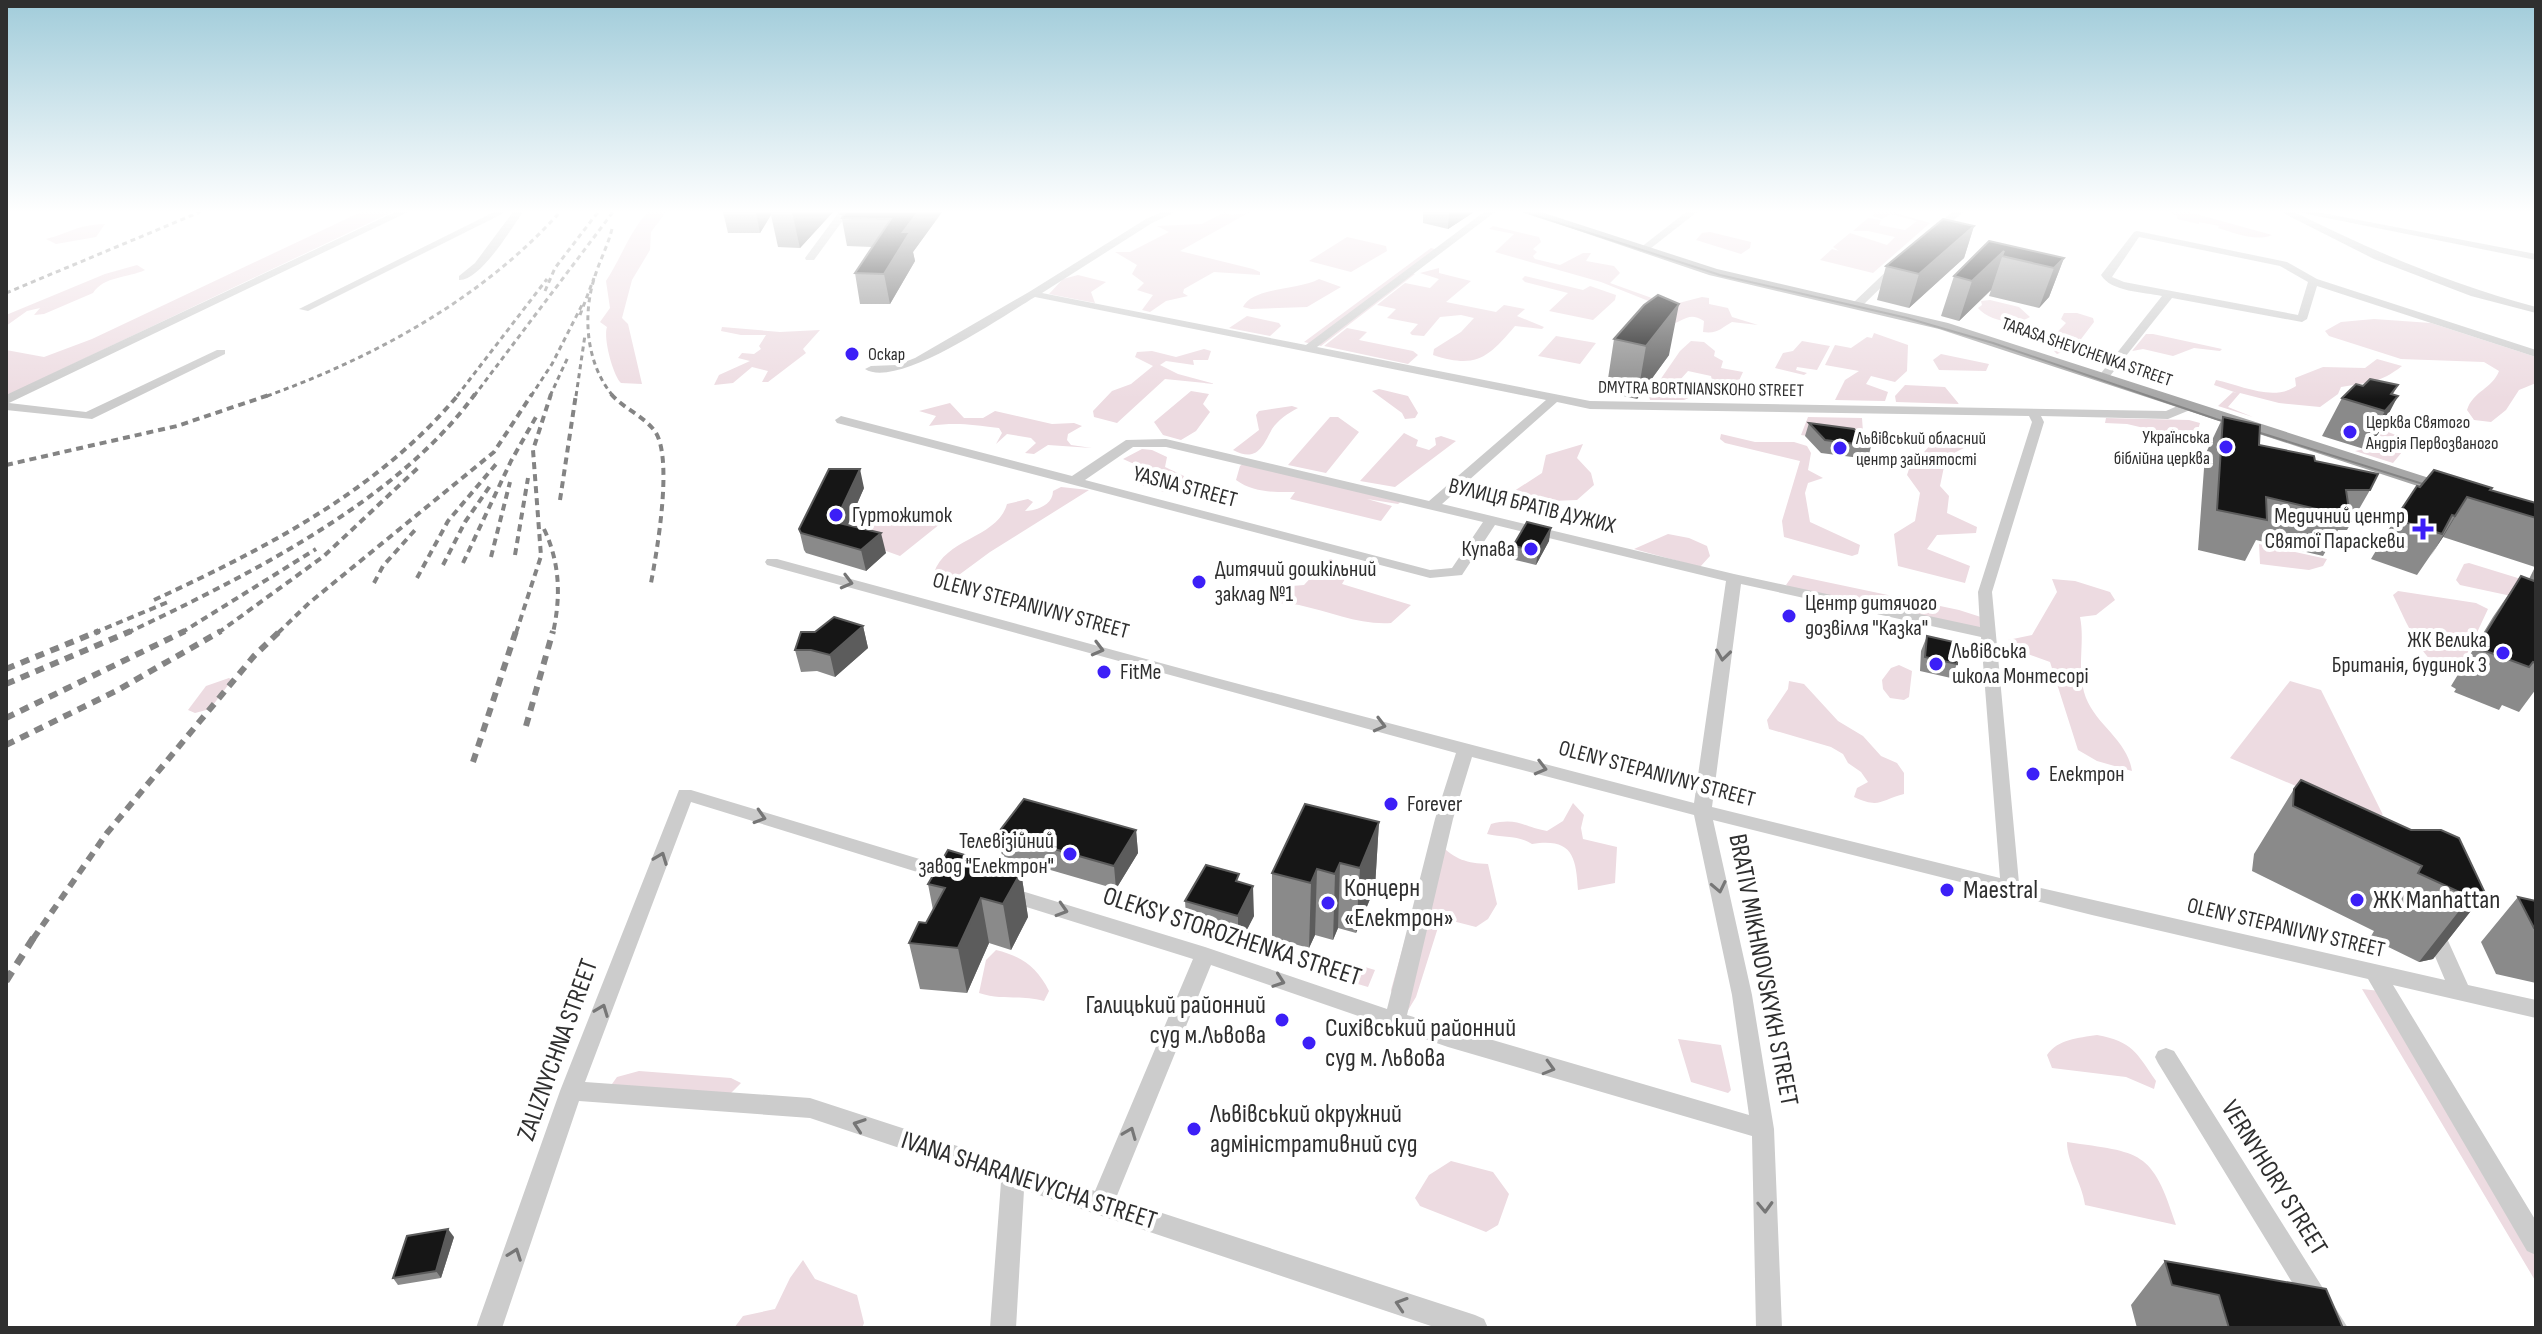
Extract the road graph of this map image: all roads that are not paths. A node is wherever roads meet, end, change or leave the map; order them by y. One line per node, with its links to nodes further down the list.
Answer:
1 (272, 274): 24 (street)
2 (375, 274): 16 (street)
3 (468, 274): 11 (street)
4 (1064, 274): 13 (street)
5 (1407, 274): 18 (street)
6 (1724, 274): 15 (main road, TARASA SHEVCHENKA STREET)
7 (1889, 274): 15 (street)
8 (2107, 274): 14 (street)
9 (2301, 274): 12 (street)
10 (2423, 274): 17 (street)
11 (463, 278)
12 (2313, 281): 14 (street); 20 (street)
13 (1033, 294): 18 (street, DMYTRA BORTNIANSKOHO STREET); 21 (street)
14 (2169, 294): 22 (street)
15 (1857, 305): 22 (main road, TARASA SHEVCHENKA STREET)
16 (304, 309)
17 (2536, 310)
18 (1309, 348): 23 (street, DMYTRA BORTNIANSKOHO STREET)
19 (221, 352): 25 (street)
20 (2536, 354)
21 (871, 369)
22 (2102, 379): 26 (main road, TARASA SHEVCHENKA STREET)
23 (1555, 398): 27 (street, DMYTRA BORTNIANSKOHO STREET); 31 (street)
24 (6, 400)
25 (6, 406)
26 (2186, 407): 27 (street, DMYTRA BORTNIANSKOHO STREET); 30 (main road, TARASA SHEVCHENKA STREET)
27 (2033, 412): 35 (street)
28 (841, 420): 29 (street, YASNA STREET)
29 (1074, 481): 31 (street, ВУЛИЦЯ БРАТІВ ДУЖИХ); 32 (street, YASNA STREET)
30 (2465, 495)
31 (1433, 505): 32 (street, ВУЛИЦЯ БРАТІВ ДУЖИХ)
32 (1492, 519): 34 (street, ВУЛИЦЯ БРАТІВ ДУЖИХ)
33 (772, 562): 36 (street, OLENY STEPANIVNY STREET, one-way to 36)
34 (1734, 578): 35 (street, ВУЛИЦЯ БРАТІВ ДУЖИХ); 38 (street, BRATIV MIKHNOVSKYKH STREET, one-way to 38)
35 (1989, 634): 39 (street)
36 (1466, 748): 38 (street, OLENY STEPANIVNY STREET, one-way to 38); 45 (street)
37 (685, 794): 41 (street, OLEKSY STOROZHENKA STREET, one-way to 41); 47 (street, ZALIZNYCHNA STREET, one-way to 37)
38 (1702, 811): 39 (street, OLENY STEPANIVNY STREET); 48 (street, BRATIV MIKHNOVSKYKH STREET, one-way to 48)
39 (2010, 887): 42 (street, OLENY STEPANIVNY STREET)
40 (2424, 907): 43 (street)
41 (1205, 955): 45 (street, OLEKSY STOROZHENKA STREET, one-way to 45); 50 (street, one-way to 41)
42 (2375, 974): 43 (street, OLENY STEPANIVNY STREET); 51 (street)
43 (2461, 993): 44 (street, OLENY STEPANIVNY STREET)
44 (2536, 1009)
45 (1395, 1020): 48 (street, OLEKSY STOROZHENKA STREET, one-way to 48)
46 (2166, 1057): 56 (street, VERNYHORY STREET)
47 (571, 1091): 49 (street, IVANA SHARANEVYCHA STREET, one-way to 47); 52 (street, ZALIZNYCHNA STREET, one-way to 47)
48 (1763, 1129): 55 (street, BRATIV MIKHNOVSKYKH STREET, one-way to 55)
49 (1013, 1176): 50 (street, IVANA SHARANEVYCHA STREET); 53 (street)
50 (1101, 1205): 54 (street, IVANA SHARANEVYCHA STREET, one-way to 50)
51 (2536, 1243)
52 (489, 1328)
53 (1003, 1328)
54 (1475, 1328)
55 (1769, 1328)
56 (2335, 1328)

